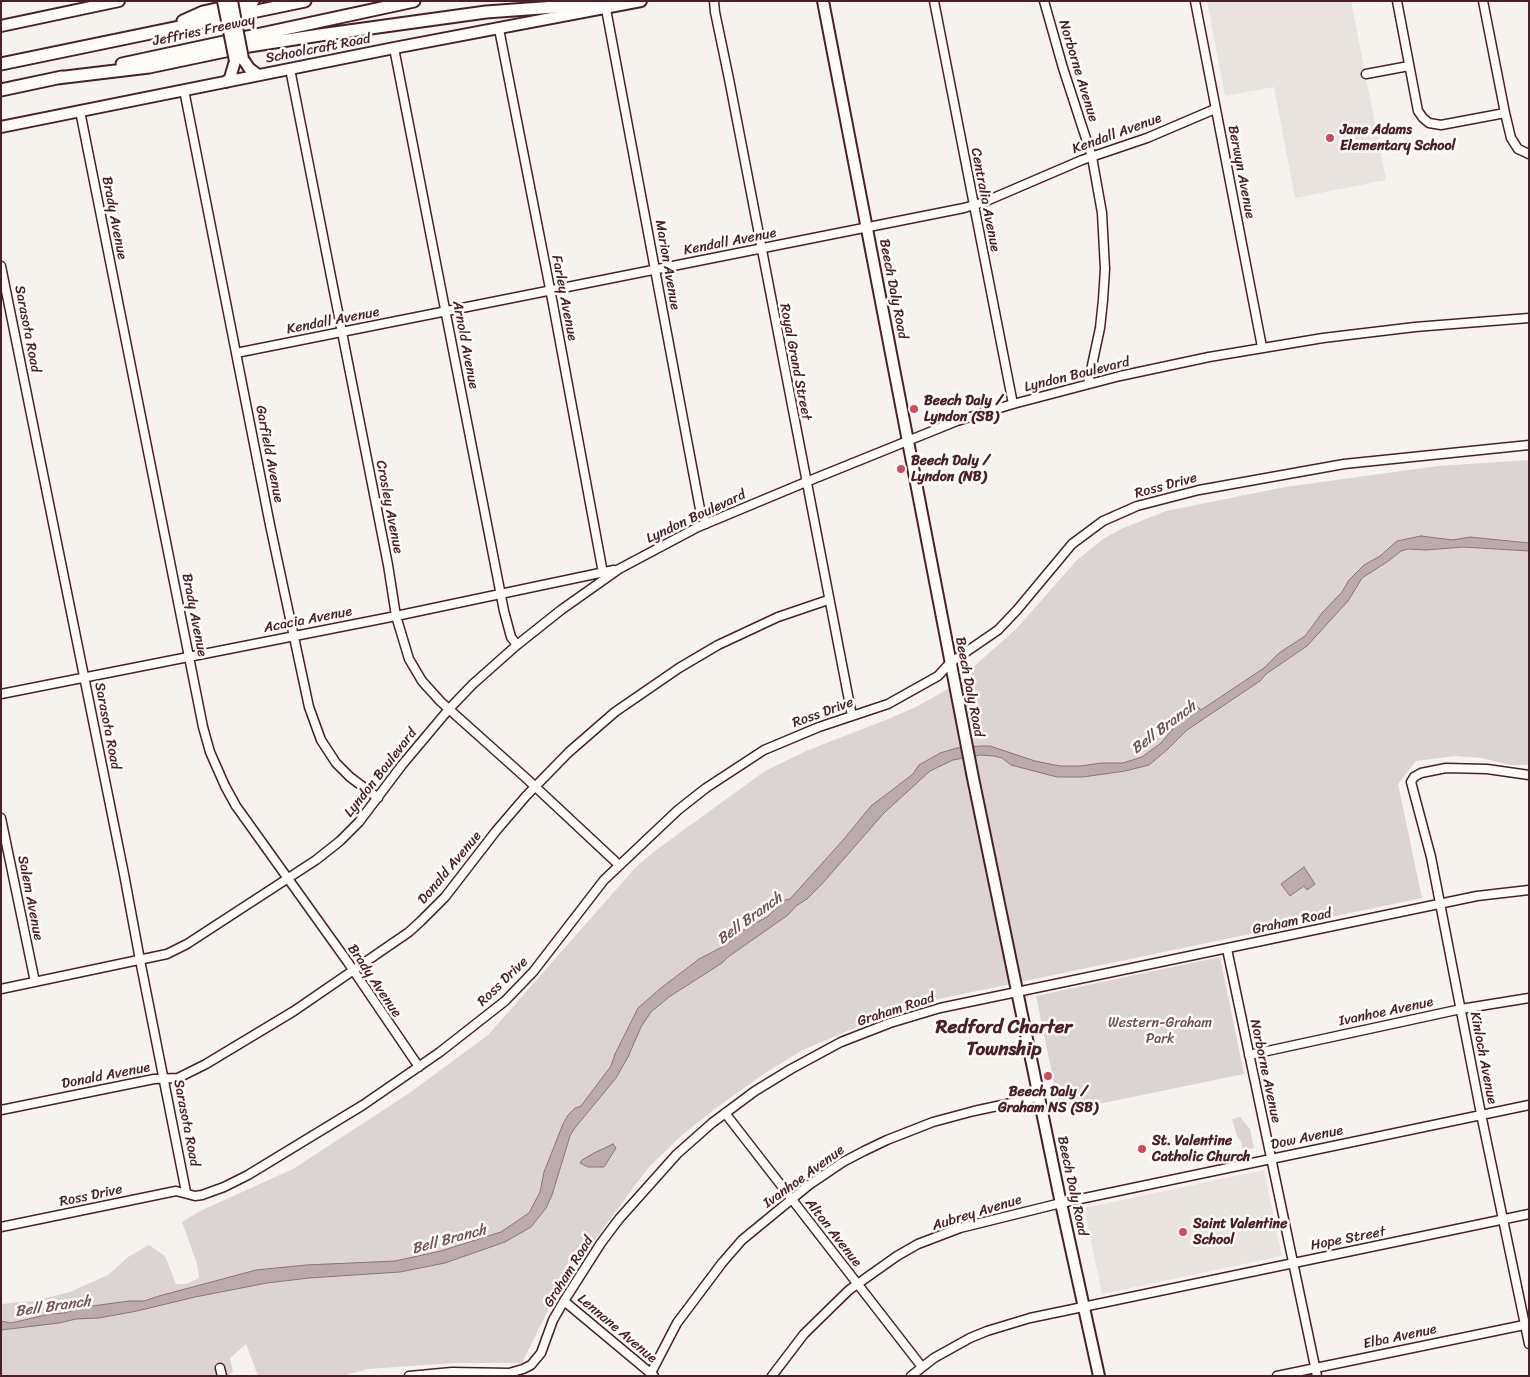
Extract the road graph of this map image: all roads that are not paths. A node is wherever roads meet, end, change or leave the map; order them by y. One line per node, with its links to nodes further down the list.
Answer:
1 (120, 1): 16 (main road)
2 (223, 1): 23 (main road, bridge)
3 (232, 1): 23 (main road, bridge)
4 (253, 1): 21 (highway)
5 (305, 1): 21 (highway, Jeffries Freeway)
6 (414, 1): 29 (highway, Jeffries Freeway)
7 (641, 1): 17 (main road, Schoolcraft Road)
8 (707, 1): 18 (street, Royal Grand Street)
9 (714, 1): 18 (street, Royal Grand Street)
10 (823, 1): 40 (main road, Beech Daly Road)
11 (934, 1): 39 (street, Centralia Avenue)
12 (1044, 1): 38 (street, Norborne Avenue)
13 (1194, 1): 33 (street, Berwyn Avenue)
14 (1396, 1): 25 (street)
15 (1483, 1): 35 (street)
16 (81, 5): 19 (main road)
17 (610, 5): 20 (main road, Schoolcraft Road); 29 (highway); 43 (street, Marion Avenue)
18 (714, 12): 41 (street, Royal Grand Street)
19 (1, 26)
20 (498, 28): 22 (main road, Schoolcraft Road); 44 (street, Farley Avenue)
21 (160, 30): 24 (highway, Jeffries Freeway)
22 (394, 48): 26 (main road, Schoolcraft Road); 45 (street, Arnold Avenue)
23 (239, 60): 28 (main road); 30 (main road)
24 (1, 64)
25 (1409, 66): 27 (street); 35 (street)
26 (290, 69): 28 (main road, Schoolcraft Road); 47 (street, Crosley Avenue)
27 (1366, 74)
28 (258, 75): 30 (main road, Schoolcraft Road)
29 (57, 78): 31 (highway, Jeffries Freeway)
30 (226, 82): 32 (main road, Schoolcraft Road)
31 (1, 90)
32 (184, 90): 34 (main road, Schoolcraft Road); 49 (street, Garfield Avenue)
33 (1216, 109): 38 (street, Kendall Avenue); 48 (street, Berwyn Avenue)
34 (80, 111): 36 (main road, Schoolcraft Road); 63 (street, Brady Avenue)
35 (1504, 113): 37 (street)
36 (1, 127)
37 (1529, 154)
38 (1092, 157): 39 (street, Kendall Avenue); 50 (street, Norborne Avenue)
39 (973, 205): 40 (street, Kendall Avenue); 51 (street, Centralia Avenue)
40 (868, 228): 41 (street, Kendall Avenue); 52 (main road, Beech Daly Road)
41 (761, 249): 43 (street, Kendall Avenue); 54 (street, Royal Grand Street)
42 (1, 266): 65 (street, Sarasota Road)
43 (655, 270): 44 (street, Kendall Avenue); 55 (street, Marion Avenue)
44 (550, 291): 45 (street, Kendall Avenue); 57 (street, Farley Avenue)
45 (446, 311): 47 (street, Kendall Avenue); 58 (street, Arnold Avenue)
46 (1529, 318): 48 (street, Lyndon Boulevard)
47 (341, 332): 49 (street, Kendall Avenue); 60 (street, Crosley Avenue)
48 (1262, 347): 50 (street, Lyndon Boulevard)
49 (236, 353): 61 (street, Garfield Avenue)
50 (1088, 384): 51 (street, Lyndon Boulevard)
51 (1013, 404): 52 (street, Lyndon Boulevard)
52 (909, 441): 54 (street, Lyndon Boulevard); 64 (main road, Beech Daly Road)
53 (1529, 445): 64 (street, Ross Drive)
54 (806, 482): 55 (street, Lyndon Boulevard); 59 (street, Royal Grand Street)
55 (706, 524): 56 (street, Lyndon Boulevard)
56 (619, 569): 57 (street, Acacia Avenue); 62 (street, Lyndon Boulevard)
57 (602, 573): 58 (street, Acacia Avenue)
58 (500, 594): 60 (street, Acacia Avenue); 62 (street, Arnold Avenue)
59 (828, 600): 68 (street, Royal Grand Street); 70 (street, Donald Avenue)
60 (396, 616): 61 (street, Acacia Avenue); 67 (street, Crosley Avenue)
61 (292, 636): 63 (street, Acacia Avenue); 71 (street, Garfield Avenue)
62 (517, 645): 67 (street, Lyndon Boulevard)
63 (189, 656): 65 (street, Acacia Avenue); 74 (street, Brady Avenue)
64 (950, 663): 68 (street, Ross Drive); 82 (main road, Beech Daly Road)
65 (85, 676): 66 (street, Acacia Avenue); 78 (street, Sarasota Road)
66 (1, 694)
67 (449, 709): 70 (street, Crosley Avenue); 71 (street, Lyndon Boulevard)
68 (852, 716): 73 (street, Ross Drive)
69 (1529, 775): 76 (street, Kinloch Avenue)
70 (535, 787): 73 (street, Crosley Avenue); 79 (street, Donald Avenue)
71 (378, 798): 74 (street, Lyndon Boulevard)
72 (1, 818): 80 (street, Salem Avenue)
73 (619, 865): 86 (street, Ross Drive)
74 (287, 878): 78 (street, Lyndon Boulevard); 79 (street, Brady Avenue)
75 (1529, 890): 76 (street, Graham Road)
76 (1439, 904): 77 (street, Graham Road); 84 (street, Kinloch Avenue)
77 (1227, 948): 82 (street, Graham Road); 85 (street, Norborne Avenue)
78 (140, 960): 80 (street, Lyndon Boulevard); 87 (street, Sarasota Road)
79 (353, 971): 86 (street, Brady Avenue); 87 (street, Donald Avenue)
80 (34, 982): 81 (street, Lyndon Boulevard)
81 (1, 989)
82 (1017, 992): 88 (main road, Beech Daly Road); 91 (street, Graham Road)
83 (1529, 998): 84 (street, Ivanhoe Avenue)
84 (1461, 1010): 85 (street, Ivanhoe Avenue); 92 (street, Kinloch Avenue)
85 (1249, 1055): 93 (street, Norborne Avenue)
86 (419, 1067): 94 (street, Ross Drive)
87 (164, 1079): 90 (street, Donald Avenue); 94 (street, Sarasota Road)
88 (1039, 1097): 95 (street, Ivanhoe Avenue); 96 (main road, Beech Daly Road)
89 (1529, 1105): 92 (street, Dow Avenue)
90 (1, 1110)
91 (725, 1113): 95 (street, Alton Avenue); 102 (street, Graham Road)
92 (1481, 1114): 93 (street, Dow Avenue); 98 (street, Kinloch Avenue)
93 (1271, 1158): 96 (street, Dow Avenue); 100 (street, Norborne Avenue)
94 (186, 1192): 99 (street, Ross Drive)
95 (791, 1199): 101 (street, Alton Avenue); 108 (street, Ivanhoe Avenue)
96 (1061, 1202): 101 (street, Aubrey Avenue); 103 (main road, Beech Daly Road)
97 (1529, 1214): 98 (street, Hope Street)
98 (1503, 1219): 100 (street, Hope Street); 104 (street, Kinloch Avenue)
99 (1, 1227)
100 (1294, 1263): 103 (street, Hope Street); 107 (street, Norborne Avenue)
101 (857, 1284): 106 (street, Alton Avenue); 110 (street, Aubrey Avenue)
102 (564, 1301): 108 (street, Lennane Avenue); 109 (street, Graham Road)
103 (1084, 1307): 106 (street, Hope Street); 112 (main road, Beech Daly Road)
104 (1527, 1324): 105 (street, Kinloch Avenue); 107 (street, Elba Avenue)
105 (1529, 1344)
106 (922, 1367): 111 (street, Hope Street)
107 (1316, 1372): 113 (street, Elba Avenue)
108 (652, 1374)
109 (409, 1376)
110 (772, 1376)
111 (911, 1376)
112 (1099, 1376)
113 (1277, 1376)

